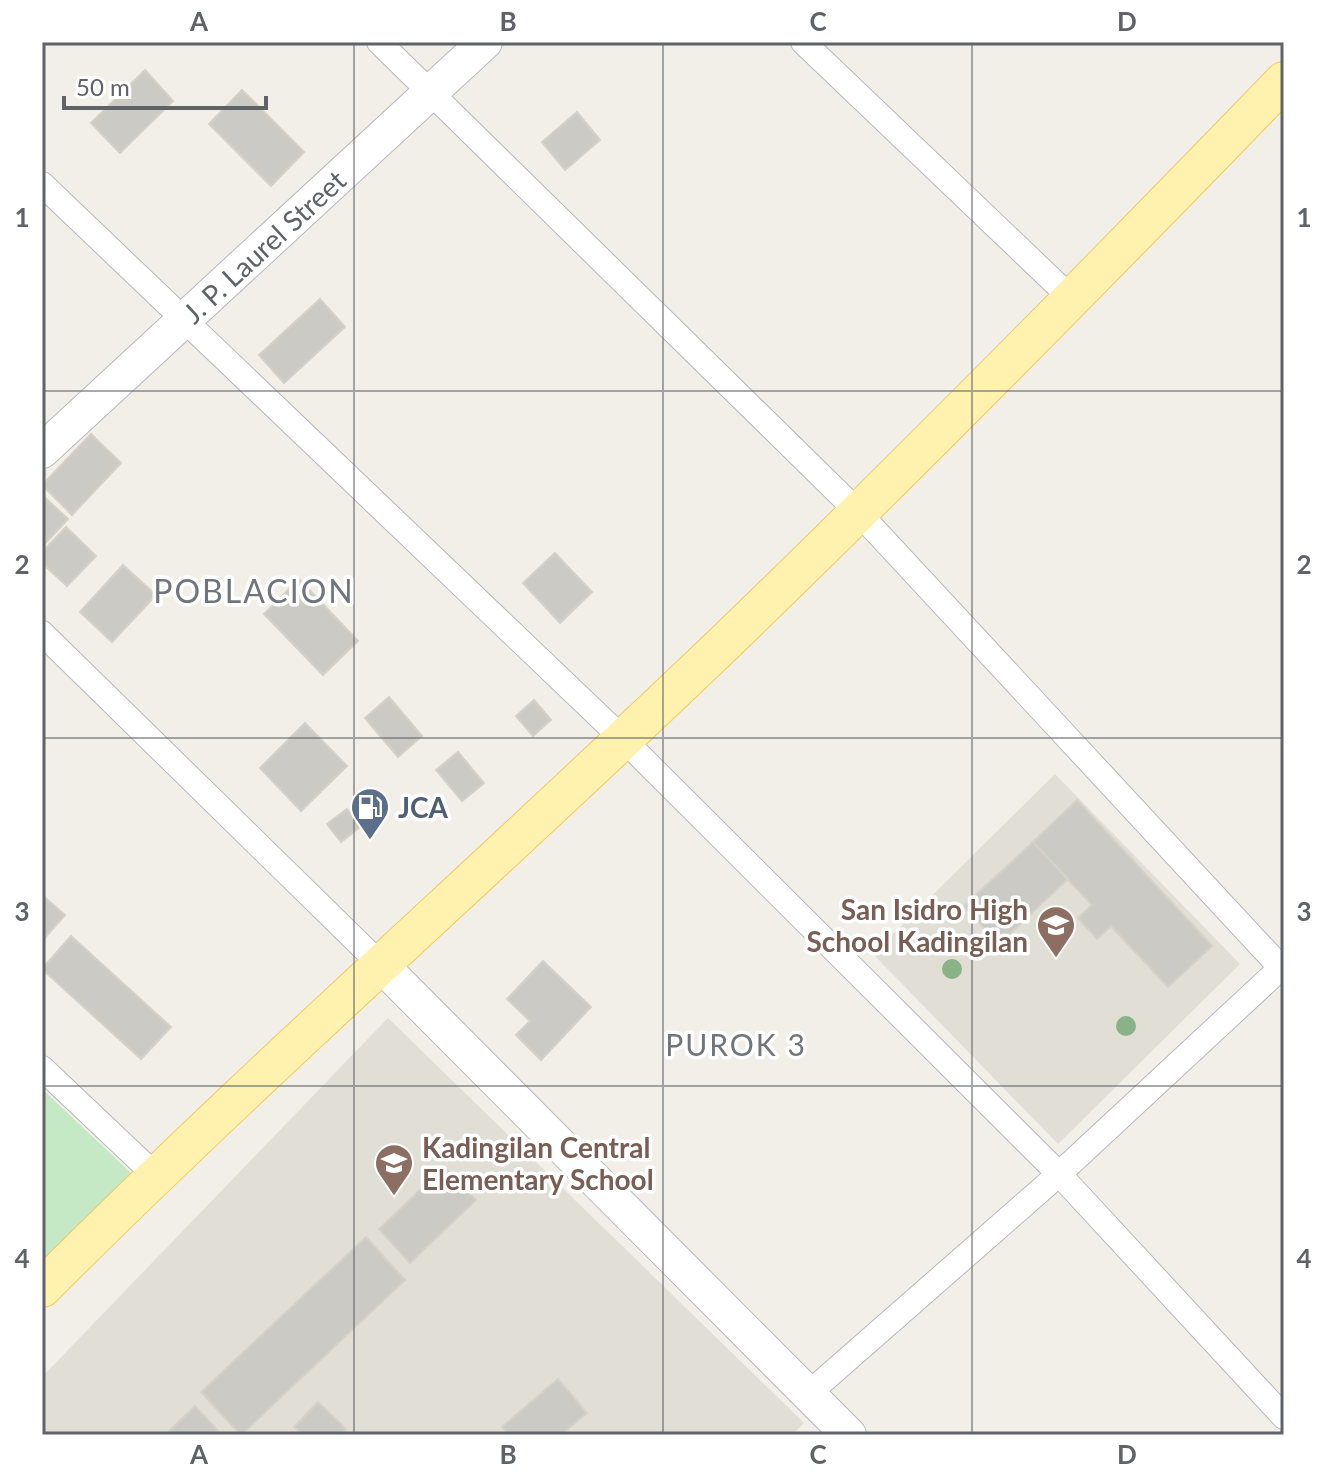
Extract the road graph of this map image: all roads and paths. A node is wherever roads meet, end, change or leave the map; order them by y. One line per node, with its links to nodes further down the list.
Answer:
1 (379, 42): 5 (street)
2 (485, 42): 5 (street, J. P. Laurel Street)
3 (803, 42): 7 (street)
4 (1284, 81): 7 (main road)
5 (430, 91): 8 (street, J. P. Laurel Street); 10 (street)
6 (42, 184): 8 (street)
7 (1071, 298): 10 (main road)
8 (184, 319): 9 (street, J. P. Laurel Street); 12 (street)
9 (42, 451)
10 (858, 512): 12 (main road); 14 (street)
11 (42, 633): 13 (street)
12 (623, 739): 13 (main road); 16 (street)
13 (381, 965): 17 (main road); 19 (street)
14 (1283, 968): 16 (street)
15 (42, 1068): 17 (street)
16 (1059, 1174): 19 (street); 20 (street)
17 (155, 1175): 18 (main road)
18 (42, 1288)
19 (808, 1394): 21 (street)
20 (1284, 1417)
21 (849, 1435)

